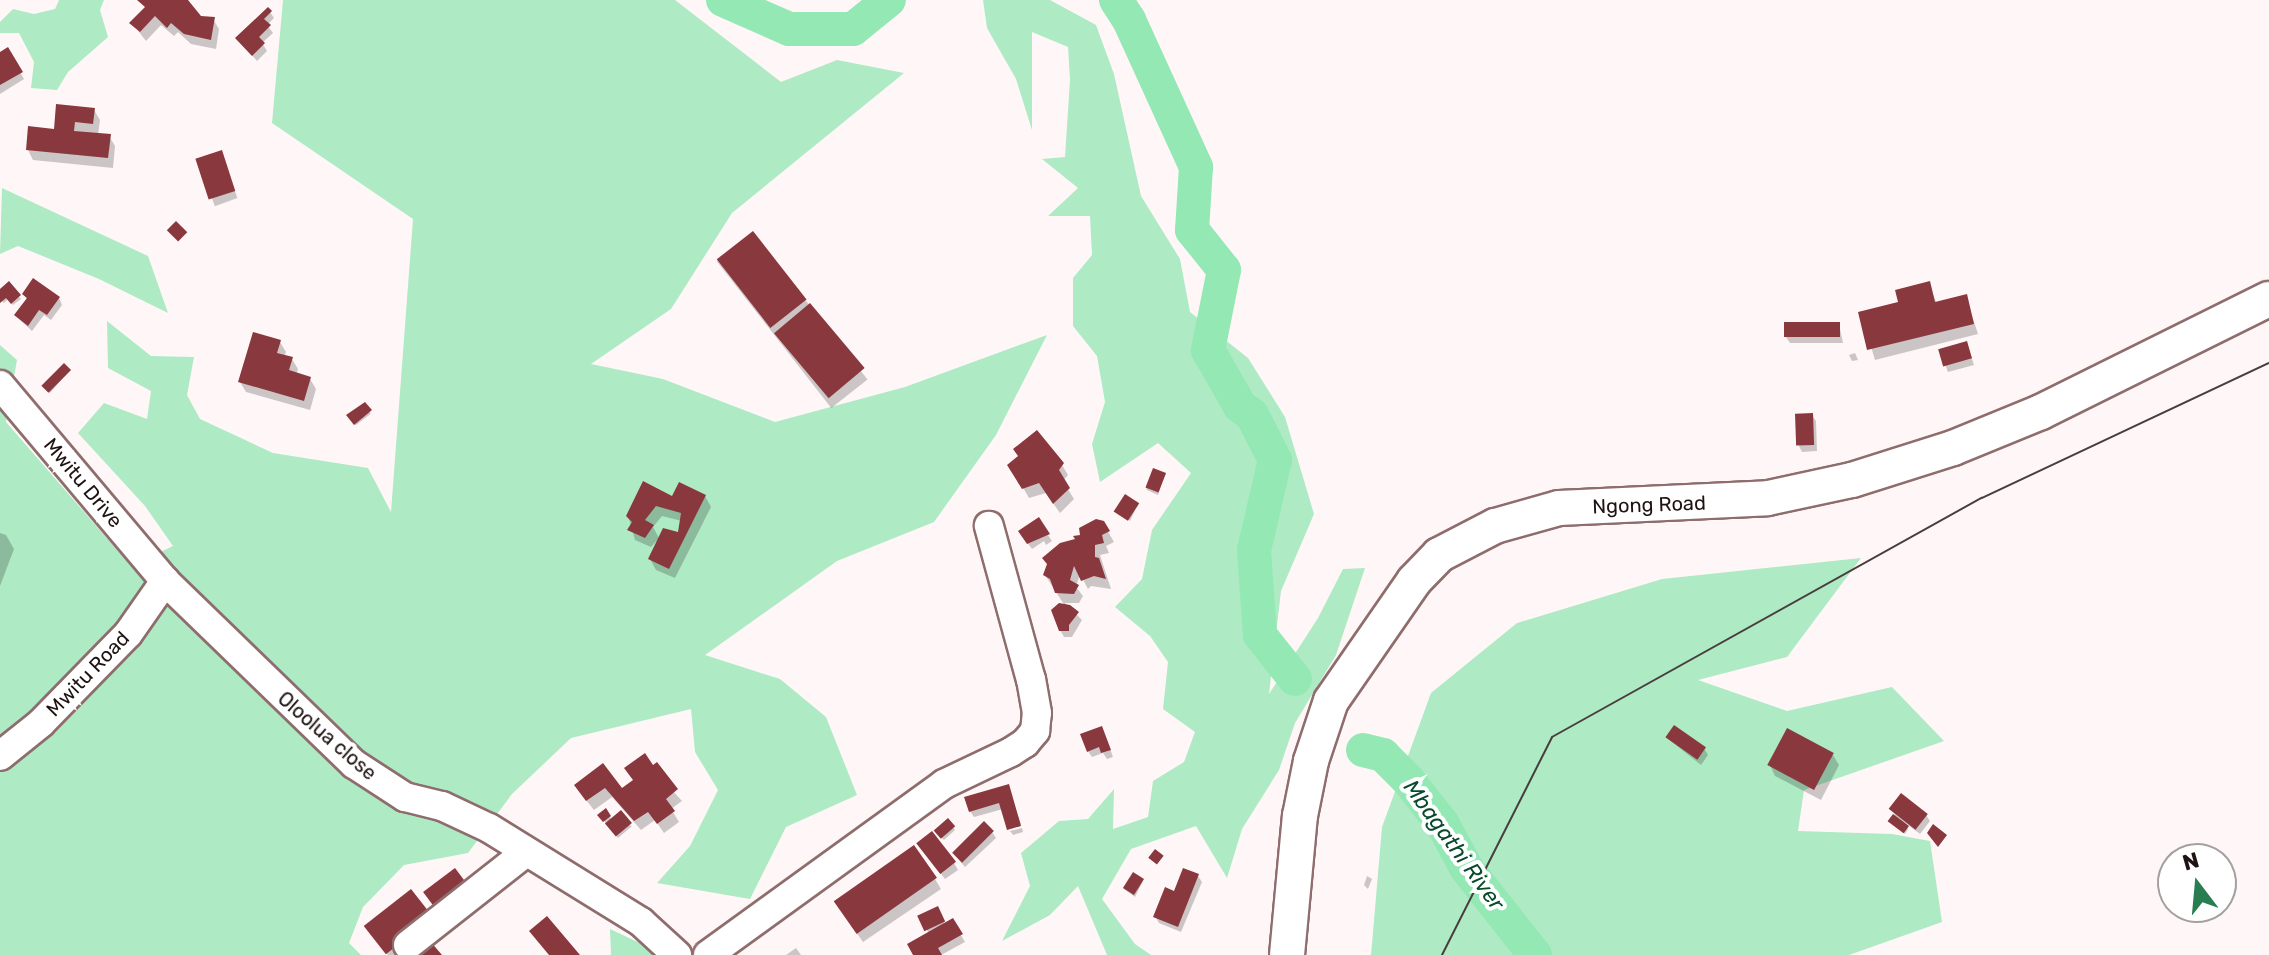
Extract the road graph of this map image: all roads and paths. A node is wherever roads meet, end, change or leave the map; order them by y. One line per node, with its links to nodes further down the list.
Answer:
1 (2269, 299): 10 (main road, Ngong Road)
2 (0, 385): 4 (street, Mwitu Drive)
3 (989, 526): 9 (street)
4 (165, 581): 5 (street, Mwitu Road); 6 (street, Oloolua close)
5 (0, 756)
6 (526, 852): 7 (street); 8 (street, Oloolua close)
7 (408, 945)
8 (671, 953)
9 (708, 955)
10 (1287, 955)

